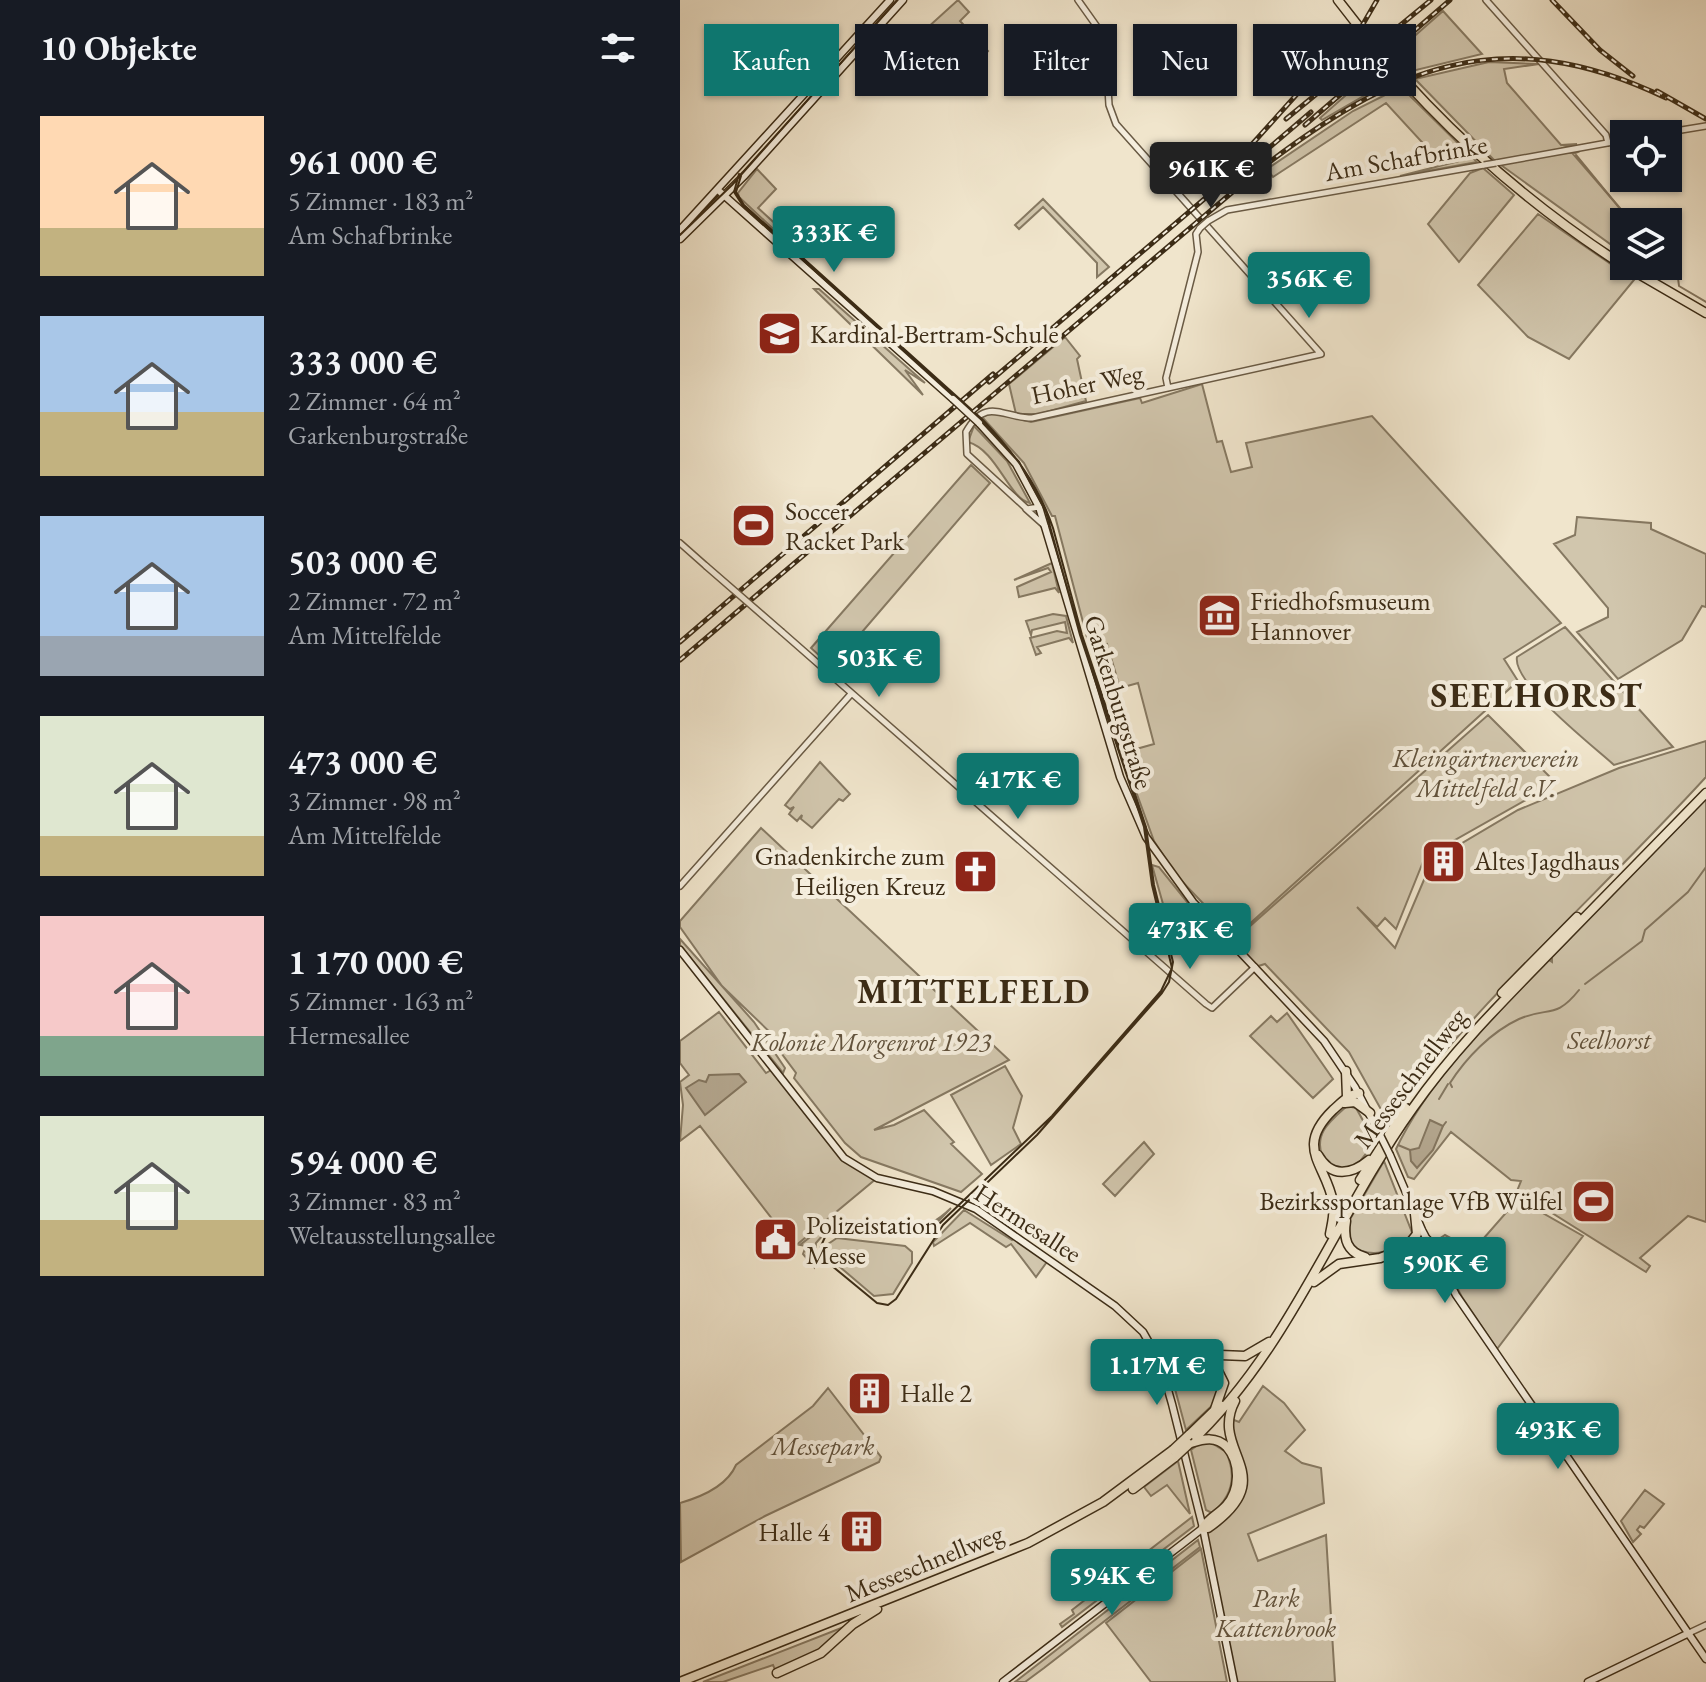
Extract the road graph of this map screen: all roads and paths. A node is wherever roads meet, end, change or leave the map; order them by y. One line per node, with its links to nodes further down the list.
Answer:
1 (890, 0): 9 (main road)
2 (903, 0): 10 (main road)
3 (1078, 0): 17 (street, Hoher Weg)
4 (1340, 0): 13 (highway)
5 (1486, 0): 8 (street)
6 (1706, 126): 7 (street)
7 (1682, 130)
8 (1608, 143): 17 (street, Am Schafbrinke, bridge)
9 (718, 190): 10 (main road, Garkenburgstraße); 11 (main road)
10 (725, 197): 12 (main road); 18 (main road, Garkenburgstraße, bridge)
11 (680, 230)
12 (680, 239)
13 (1610, 254)
14 (1653, 280): 16 (highway)
15 (1655, 280): 16 (highway)
16 (1706, 310)
17 (1168, 388): 19 (street, Hoher Weg)
18 (1038, 504): 19 (street); 20 (main road, Garkenburgstraße)
19 (1023, 505): 20 (street)
20 (1047, 528): 27 (main road, Garkenburgstraße)
21 (680, 543): 22 (street, bridge)
22 (851, 694): 25 (street); 27 (street)
23 (1706, 785): 32 (highway, Messeschnellweg)
24 (1706, 793): 33 (highway, Messeschnellweg)
25 (680, 886)
26 (680, 950): 41 (main road, Hermesallee)
27 (1255, 967): 28 (main road, Garkenburgstraße)
28 (1346, 1071): 29 (main road, Garkenburgstraße); 30 (highway)
29 (1359, 1093): 30 (highway); 31 (main road, Garkenburgstraße)
30 (1346, 1100): 31 (highway); 32 (highway); 35 (highway)
31 (1370, 1113): 34 (main road, Garkenburgstraße, bridge)
32 (1375, 1155): 35 (highway, Messeschnellweg)
33 (1350, 1209): 37 (highway); 39 (highway, Messeschnellweg)
34 (1415, 1214): 36 (main road, Garkenburgstraße); 37 (highway)
35 (1330, 1234): 40 (highway, Messeschnellweg)
36 (1426, 1238): 37 (highway); 38 (main road, Garkenburgstraße)
37 (1409, 1246): 38 (highway); 39 (highway)
38 (1438, 1263): 48 (main road, Garkenburgstraße)
39 (1302, 1299): 42 (highway, Messeschnellweg)
40 (1269, 1342): 41 (highway); 43 (highway, Messeschnellweg)
41 (1162, 1366): 43 (highway); 46 (main road, Hermesallee)
42 (1250, 1378): 44 (highway, Messeschnellweg); 46 (highway)
43 (1213, 1413): 44 (highway, Messeschnellweg)
44 (1190, 1441): 45 (highway, Messeschnellweg, bridge); 46 (highway)
45 (1174, 1453): 47 (highway, Messeschnellweg); 54 (highway, Messeschnellweg)
46 (1203, 1528): 56 (main road); 57 (main road, Hermesallee)
47 (877, 1609): 53 (highway); 55 (highway, Messeschnellweg)
48 (1677, 1616): 50 (main road, Garkenburgstraße); 51 (main road)
49 (1706, 1625): 50 (street)
50 (1689, 1633): 51 (main road); 52 (main road, Garkenburgstraße)
51 (1672, 1641): 58 (main road)
52 (1706, 1659)
53 (777, 1673)
54 (680, 1682)
55 (694, 1682)
56 (1003, 1682)
57 (1234, 1682)
58 (1588, 1682)

